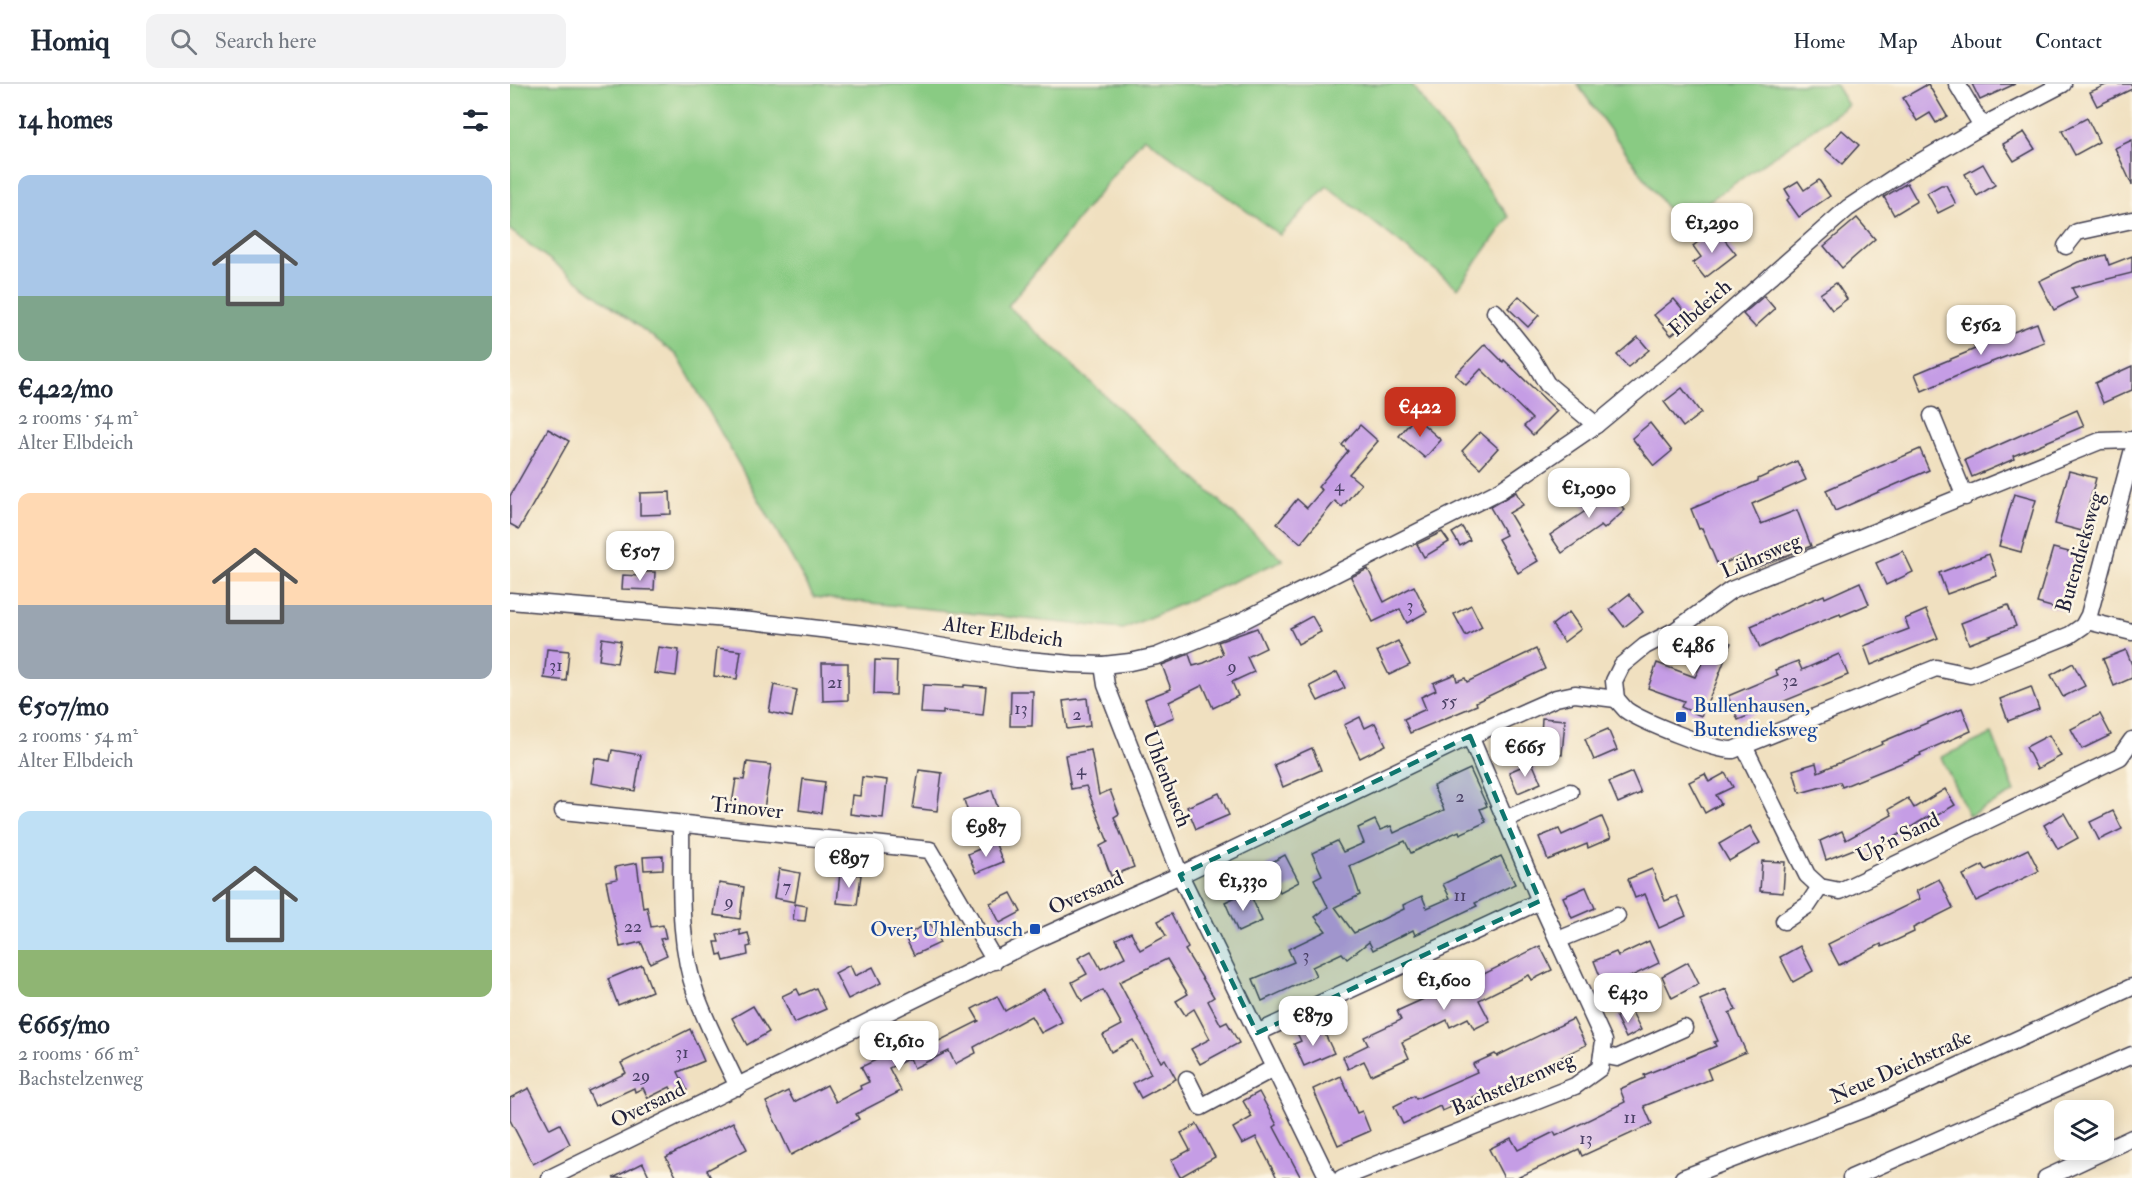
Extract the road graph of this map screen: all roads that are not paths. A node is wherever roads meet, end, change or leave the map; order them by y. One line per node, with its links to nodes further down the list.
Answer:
1 (1957, 84): 3 (street)
2 (2063, 84): 3 (street, Elbdeich)
3 (1982, 126): 8 (street, Elbdeich)
4 (2132, 220): 5 (street)
5 (2066, 246)
6 (1495, 312): 8 (street)
7 (1932, 416): 11 (street)
8 (1596, 425): 12 (street, Elbdeich)
9 (2132, 440): 11 (street, Lührsweg)
10 (2132, 453): 14 (street, Butendieksweg)
11 (1965, 497): 17 (street, Lührsweg)
12 (1458, 511): 16 (street, Alter Elbdeich)
13 (510, 601): 16 (street, Alter Elbdeich)
14 (2087, 621): 15 (street); 20 (street, Butendieksweg)
15 (2132, 632)
16 (1103, 665): 25 (street, Uhlenbusch)
17 (1617, 699): 18 (street, Oversand); 20 (street, Butendieksweg)
18 (1470, 736): 23 (street, Bachstelzenweg); 25 (street, Oversand)
19 (2132, 740): 26 (street, Up'n Sand)
20 (1744, 746): 26 (street)
21 (1570, 792): 23 (street)
22 (563, 811): 24 (street, Trinover)
23 (1506, 819): 27 (street, Bachstelzenweg)
24 (681, 824): 31 (street, Trinover); 39 (street, Trinover)
25 (1180, 874): 31 (street, Oversand); 34 (street, Uhlenbusch)
26 (1820, 887): 29 (street)
27 (1540, 901): 30 (street, Bachstelzenweg); 34 (street)
28 (1617, 916): 30 (street)
29 (1784, 921)
30 (1558, 940): 35 (street, Bachstelzenweg)
31 (995, 961): 39 (street, Oversand)
32 (2132, 987): 44 (street, Neue Deichstraße)
33 (1684, 1028): 35 (street)
34 (1257, 1033): 37 (street, Uhlenbusch)
35 (1602, 1055): 43 (street, Bachstelzenweg)
36 (2132, 1055): 45 (street)
37 (1275, 1068): 38 (street); 42 (street, Uhlenbusch)
38 (1187, 1079)
39 (738, 1087): 41 (street, Oversand)
40 (2132, 1138): 46 (street)
41 (550, 1178)
42 (1328, 1178)
43 (1342, 1178)
44 (1683, 1178)
45 (1851, 1178)
46 (2046, 1178)

